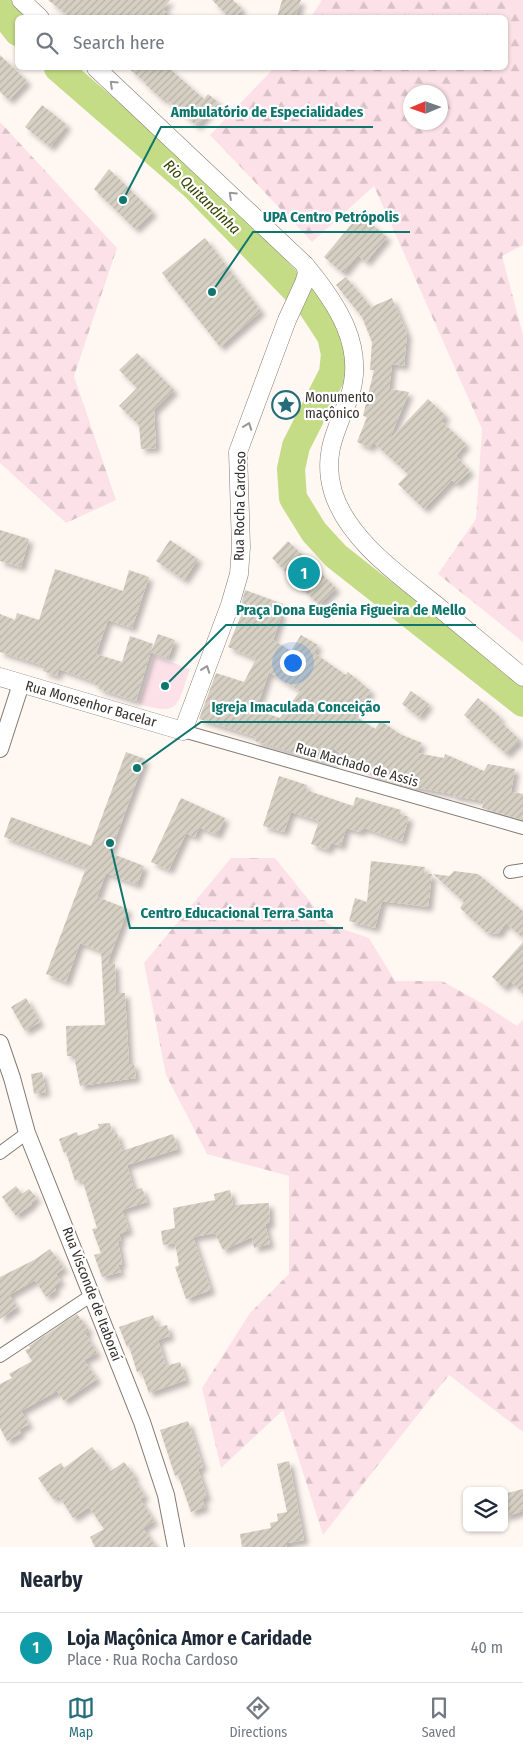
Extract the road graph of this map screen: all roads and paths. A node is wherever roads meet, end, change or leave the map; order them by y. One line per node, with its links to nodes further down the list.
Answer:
1 (21, 0): 2 (main road)
2 (37, 15)
3 (98, 70): 4 (main road, one-way to 3)
4 (305, 265): 5 (main road, Rua Rocha Cardoso); 6 (main road)
5 (304, 283): 6 (main road); 10 (main road, Rua Rocha Cardoso, one-way to 5)
6 (322, 285): 8 (main road)
7 (0, 677): 9 (main road, Rua Monsenhor Bacelar)
8 (523, 677)
9 (21, 684): 10 (main road, Rua Monsenhor Bacelar); 11 (street)
10 (183, 731): 12 (street, Rua Machado de Assis)
11 (0, 749)
12 (523, 828)
13 (523, 870): 14 (street)
14 (510, 872)
15 (0, 1043): 16 (street, Rua Visconde de Itaboraí)
16 (27, 1133): 17 (street); 18 (street, Rua Visconde de Itaboraí)
17 (0, 1153)
18 (92, 1295): 19 (street); 20 (street, Rua Visconde de Itaboraí)
19 (0, 1356)
20 (176, 1547)

